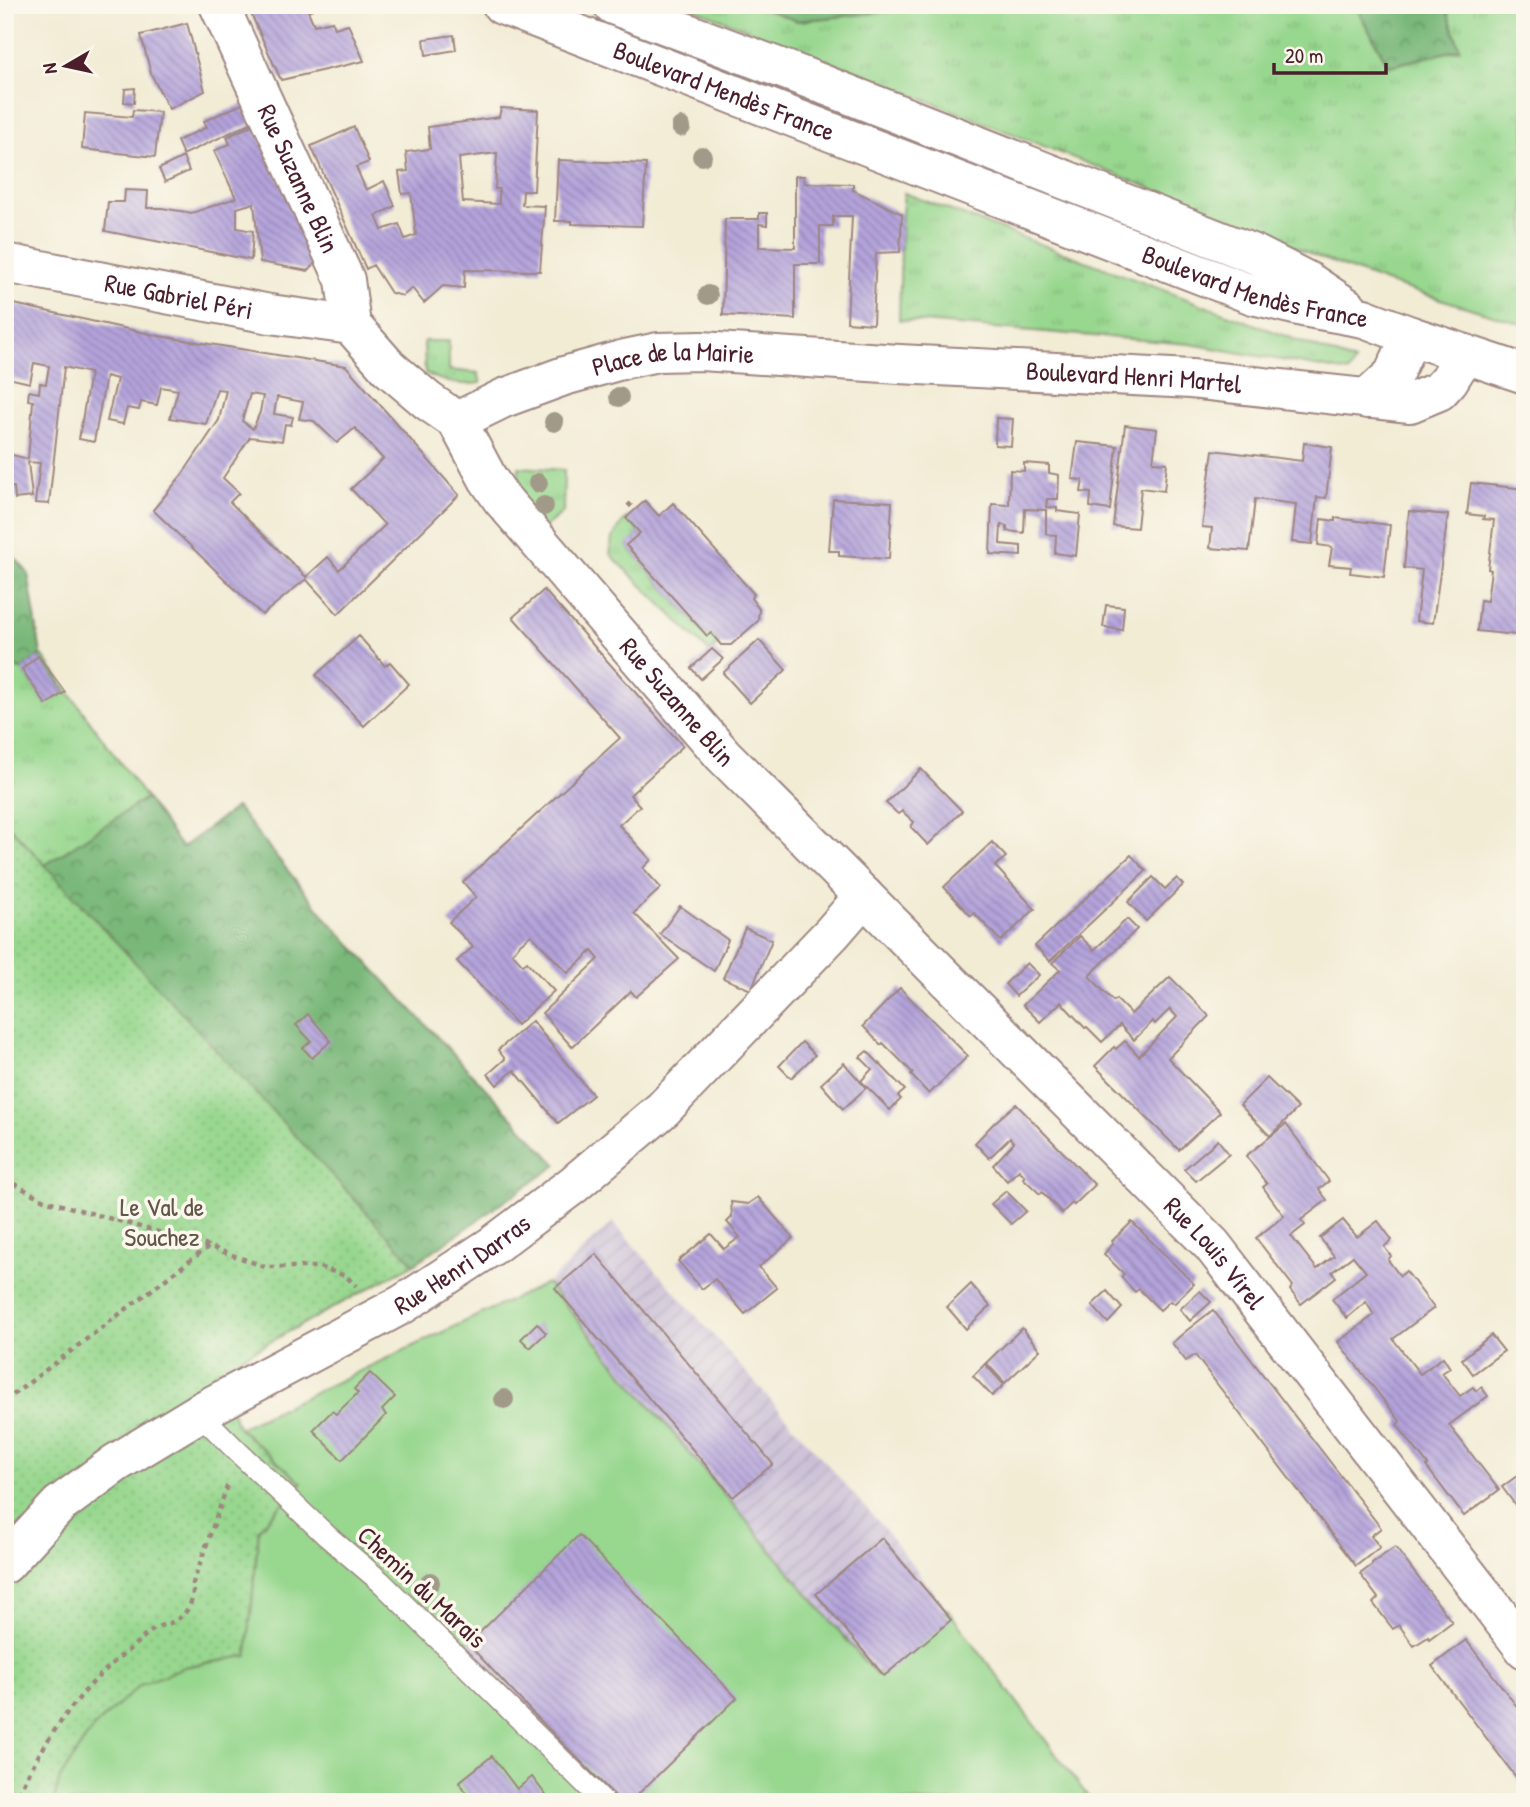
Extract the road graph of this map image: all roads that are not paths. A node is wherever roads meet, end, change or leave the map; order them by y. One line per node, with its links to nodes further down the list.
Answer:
1 (219, 5): 7 (street, Rue Suzanne Blin)
2 (502, 5): 5 (street, Boulevard Mendès France)
3 (613, 5): 5 (street, Boulevard Mendès France)
4 (5, 263): 7 (street, Rue Gabriel Péri)
5 (1364, 318): 6 (street)
6 (1411, 336): 8 (street); 11 (street)
7 (362, 337): 12 (street)
8 (1465, 354): 10 (street); 11 (street, Boulevard Henri Martel)
9 (899, 364): 11 (street, Boulevard Henri Martel); 12 (street, Place de la Mairie)
10 (1525, 374)
11 (1367, 399)
12 (457, 421): 13 (street, Rue Suzanne Blin)
13 (864, 896): 14 (street, Rue Henri Darras); 16 (street, Rue Louis Virel)
14 (202, 1411): 15 (street, Rue Henri Darras); 17 (lane, Chemin du Marais)
15 (5, 1564)
16 (1525, 1649)
17 (604, 1802)

